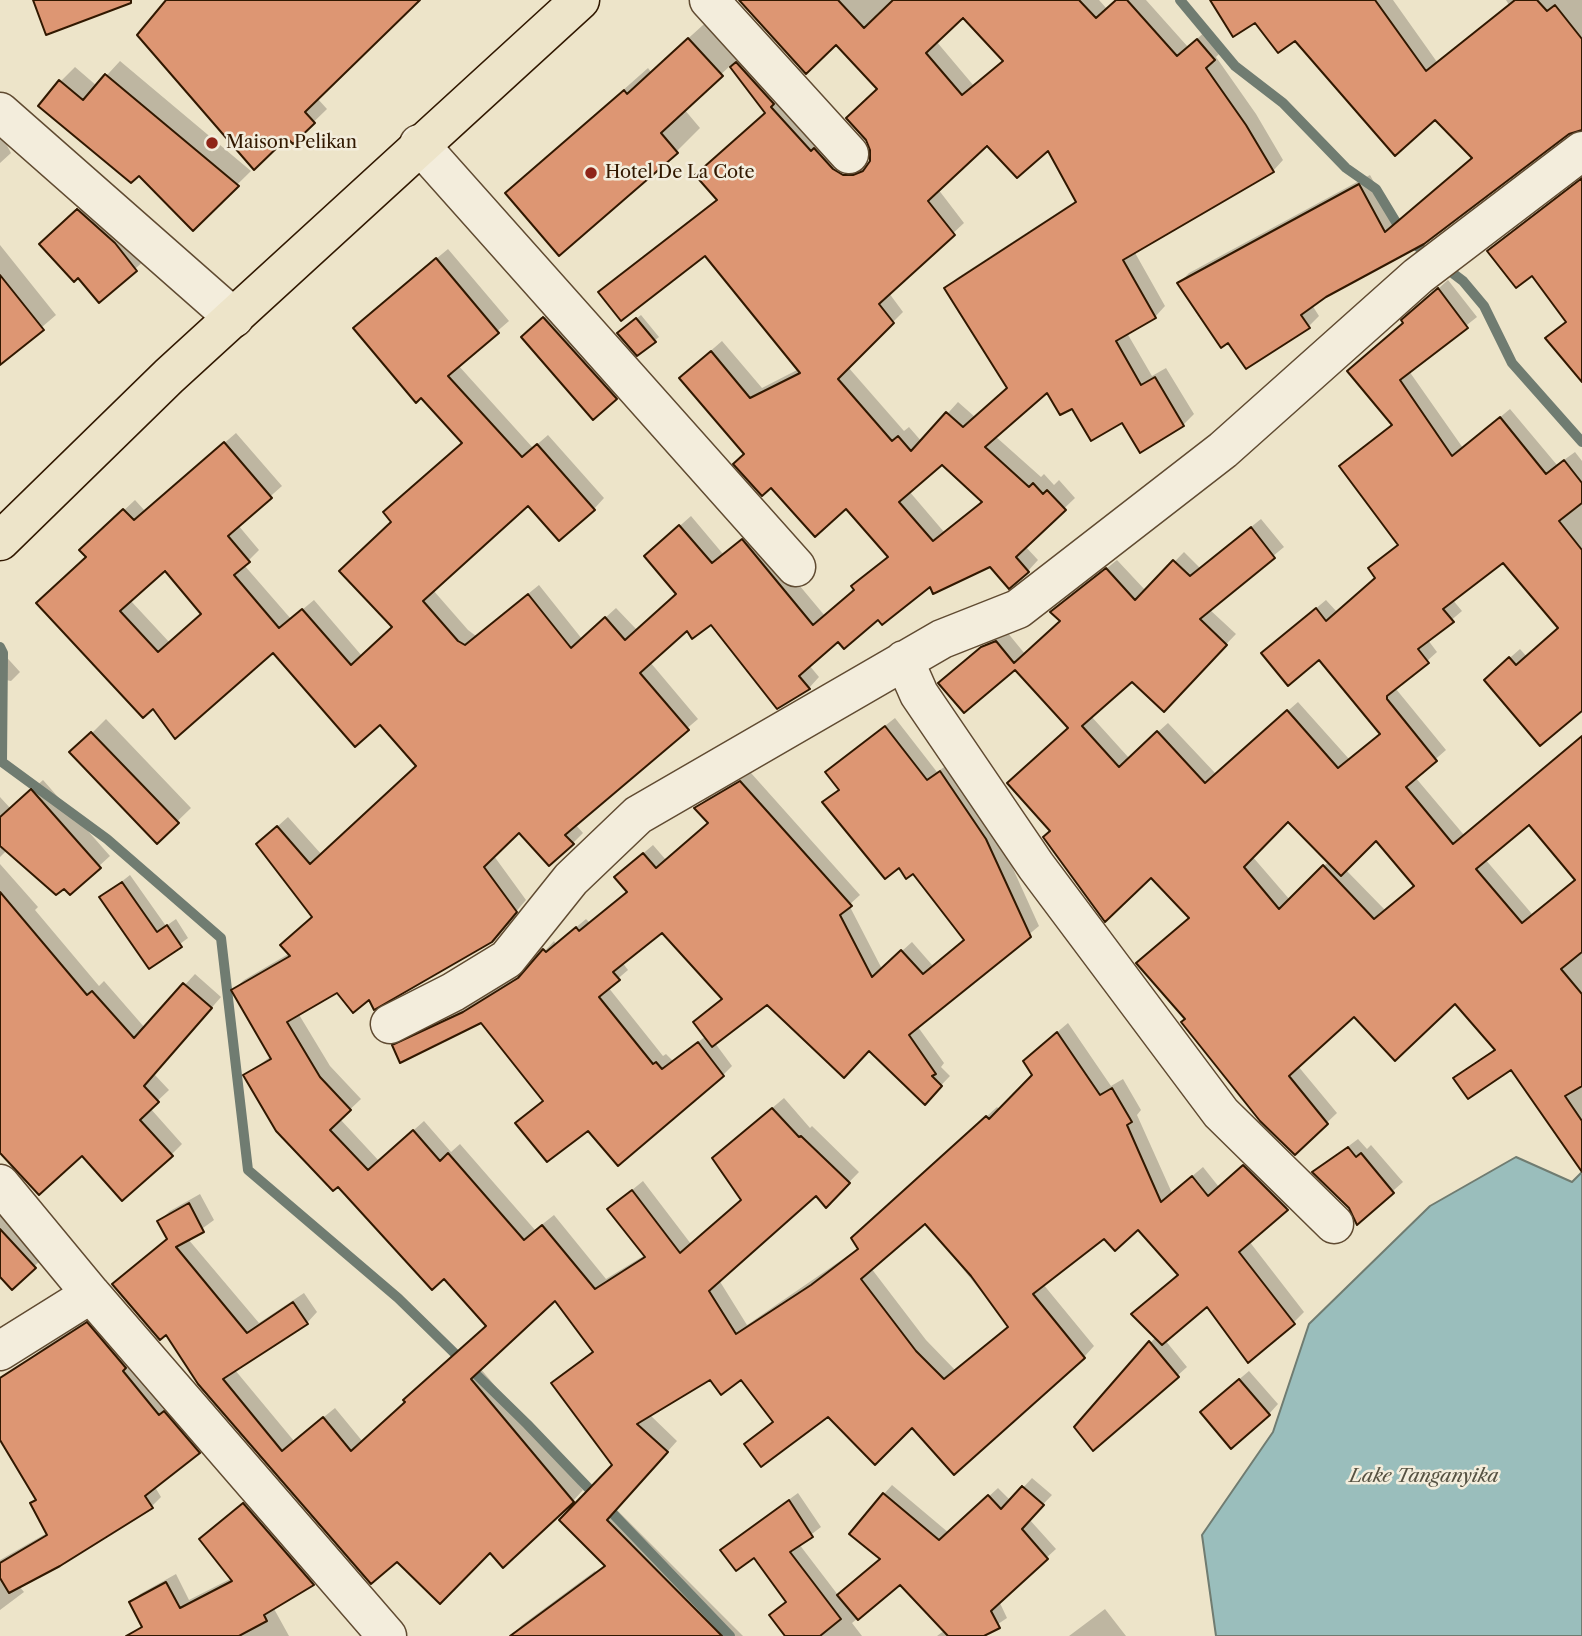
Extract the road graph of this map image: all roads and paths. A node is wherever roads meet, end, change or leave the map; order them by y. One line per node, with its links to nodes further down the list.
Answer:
1 (580, 0): 4 (highway)
2 (709, 0): 6 (street)
3 (0, 112): 7 (street)
4 (419, 144): 7 (highway); 9 (street)
5 (1582, 151): 10 (street)
6 (849, 154)
7 (234, 318): 8 (highway)
8 (0, 541)
9 (796, 567)
10 (904, 660): 11 (street); 13 (street)
11 (390, 1024)
12 (0, 1184): 14 (street)
13 (1334, 1224)
14 (91, 1294): 15 (street); 16 (street)
15 (0, 1351)
16 (387, 1636)

